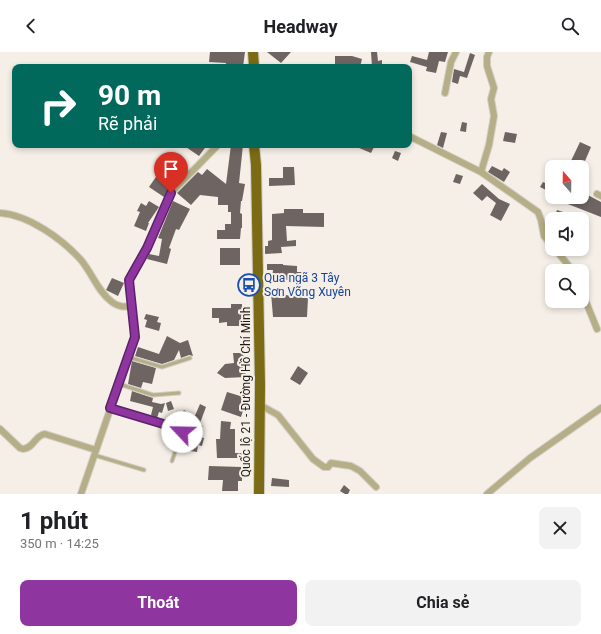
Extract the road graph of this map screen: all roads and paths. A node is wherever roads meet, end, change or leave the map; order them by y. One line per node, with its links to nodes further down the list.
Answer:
1 (253, 52): 4 (highway)
2 (456, 52): 5 (street)
3 (488, 53): 9 (street)
4 (254, 64)
5 (445, 93)
6 (412, 138): 9 (street)
7 (215, 148): 14 (street)
8 (254, 148): 21 (highway, Quốc lộ 21 - Đường Hồ Chí Minh)
9 (481, 172): 11 (street)
10 (0, 213): 14 (street)
11 (545, 237)
12 (561, 256): 13 (street)
13 (567, 264)
14 (132, 306): 17 (street)
15 (589, 308): 16 (street)
16 (598, 329)
17 (128, 357): 18 (lane); 19 (street)
18 (190, 358)
19 (119, 384): 20 (lane); 22 (street)
20 (179, 393)
21 (260, 405): 28 (street); 30 (highway, Quốc lộ 21 - Đường Hồ Chí Minh)
22 (110, 408): 25 (street); 26 (lane)
23 (601, 408): 31 (street)
24 (0, 429): 25 (street)
25 (95, 453): 27 (lane); 29 (street)
26 (172, 461)
27 (144, 470)
28 (376, 487)
29 (81, 494)
30 (259, 494)
31 (487, 494)

